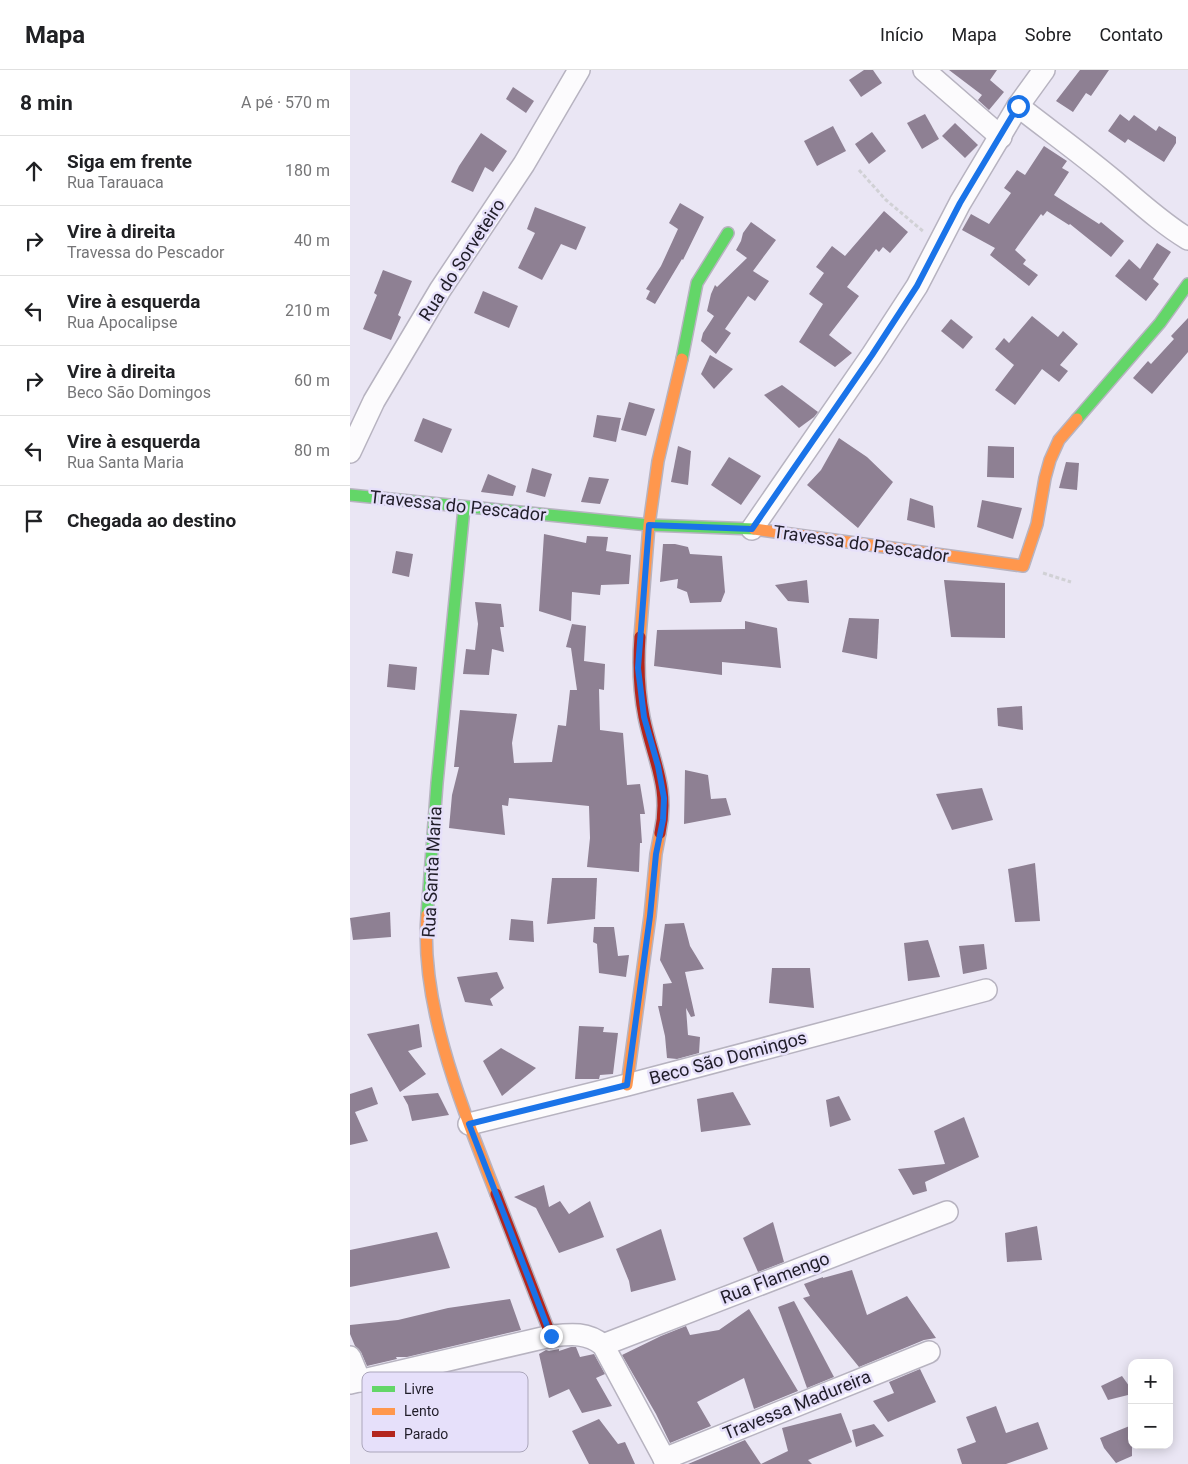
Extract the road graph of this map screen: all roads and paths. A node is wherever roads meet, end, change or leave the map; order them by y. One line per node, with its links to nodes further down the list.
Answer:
1 (579, 70): 11 (street, Rua do Sorveteiro)
2 (924, 70): 5 (street)
3 (1044, 70): 4 (street)
4 (1018, 106): 5 (street); 8 (street)
5 (1001, 137): 9 (street)
6 (859, 170): 9 (path)
7 (728, 233): 14 (street)
8 (1188, 239)
9 (935, 249): 15 (street)
10 (1188, 284): 16 (street)
11 (350, 452)
12 (350, 495): 13 (street, Travessa do Pescador)
13 (464, 508): 14 (street, Travessa do Pescador); 20 (street, Rua Santa Maria)
14 (649, 525): 15 (street, Travessa do Pescador); 19 (street)
15 (752, 529): 16 (street, Travessa do Pescador)
16 (1023, 566): 17 (path)
17 (1071, 582)
18 (986, 990): 19 (street, Beco São Domingos)
19 (627, 1085): 20 (street, Beco São Domingos)
20 (469, 1124): 22 (street, Rua Santa Maria)
21 (947, 1212): 23 (street, Rua Flamengo)
22 (551, 1336): 23 (street); 26 (street)
23 (603, 1345): 28 (street)
24 (929, 1352): 28 (street, Travessa Madureira)
25 (350, 1357): 27 (street)
26 (398, 1372)
27 (355, 1382)
28 (666, 1461)

